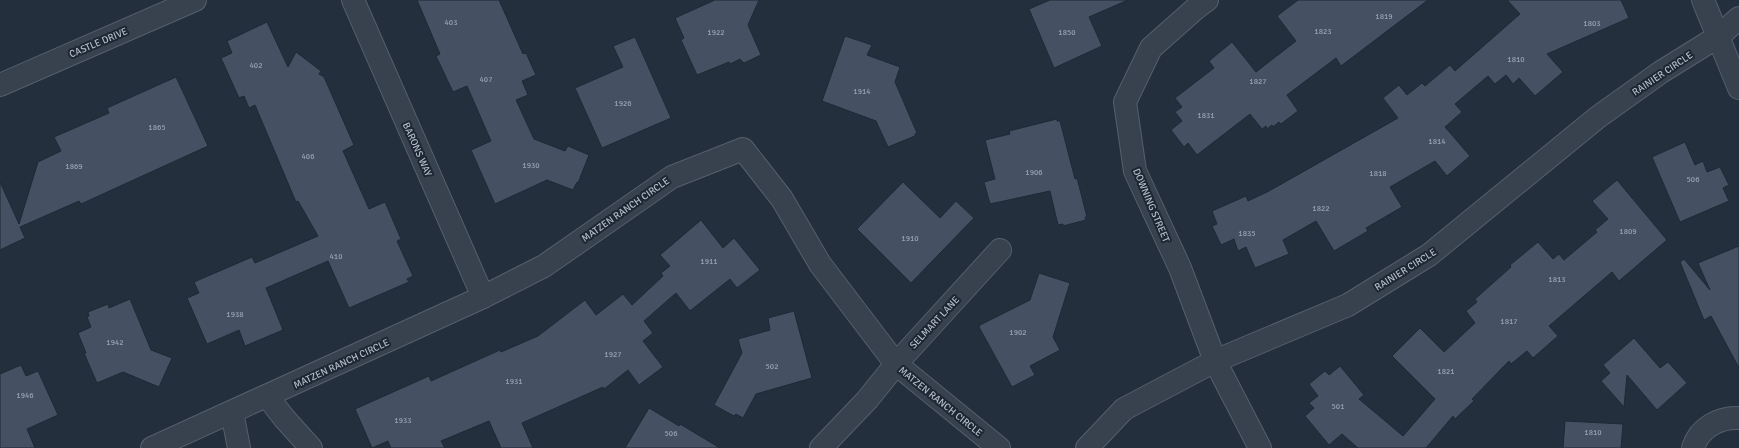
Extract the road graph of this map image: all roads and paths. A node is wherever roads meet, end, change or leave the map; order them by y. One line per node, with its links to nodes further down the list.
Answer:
1 (353, 0): 10 (street, BARONS WAY)
2 (1703, 0): 6 (street)
3 (183, 2): 7 (street, CASTLE DRIVE)
4 (1197, 3): 11 (street, DOWNING STREET)
5 (1739, 18): 6 (street, RAINIER CIRCLE)
6 (1729, 36): 8 (street); 11 (street, RAINIER CIRCLE)
7 (0, 84)
8 (1739, 88)
9 (1000, 250): 12 (street, SELMART LANE)
10 (483, 297): 12 (street, MATZEN RANCH CIRCLE); 13 (street, MATZEN RANCH CIRCLE)
11 (1215, 361): 21 (street, RAINIER CIRCLE); 22 (street, DOWNING STREET)
12 (896, 364): 19 (street, SELMART LANE); 20 (street, MATZEN RANCH CIRCLE)
13 (267, 396): 14 (street, MATZEN RANCH CIRCLE); 18 (street)
14 (232, 412): 16 (street, MATZEN RANCH CIRCLE); 17 (street)
15 (1739, 418): 23 (street)
16 (152, 448)
17 (239, 448)
18 (312, 448)
19 (821, 448)
20 (999, 448)
21 (1087, 448)
22 (1260, 448)
23 (1693, 448)

